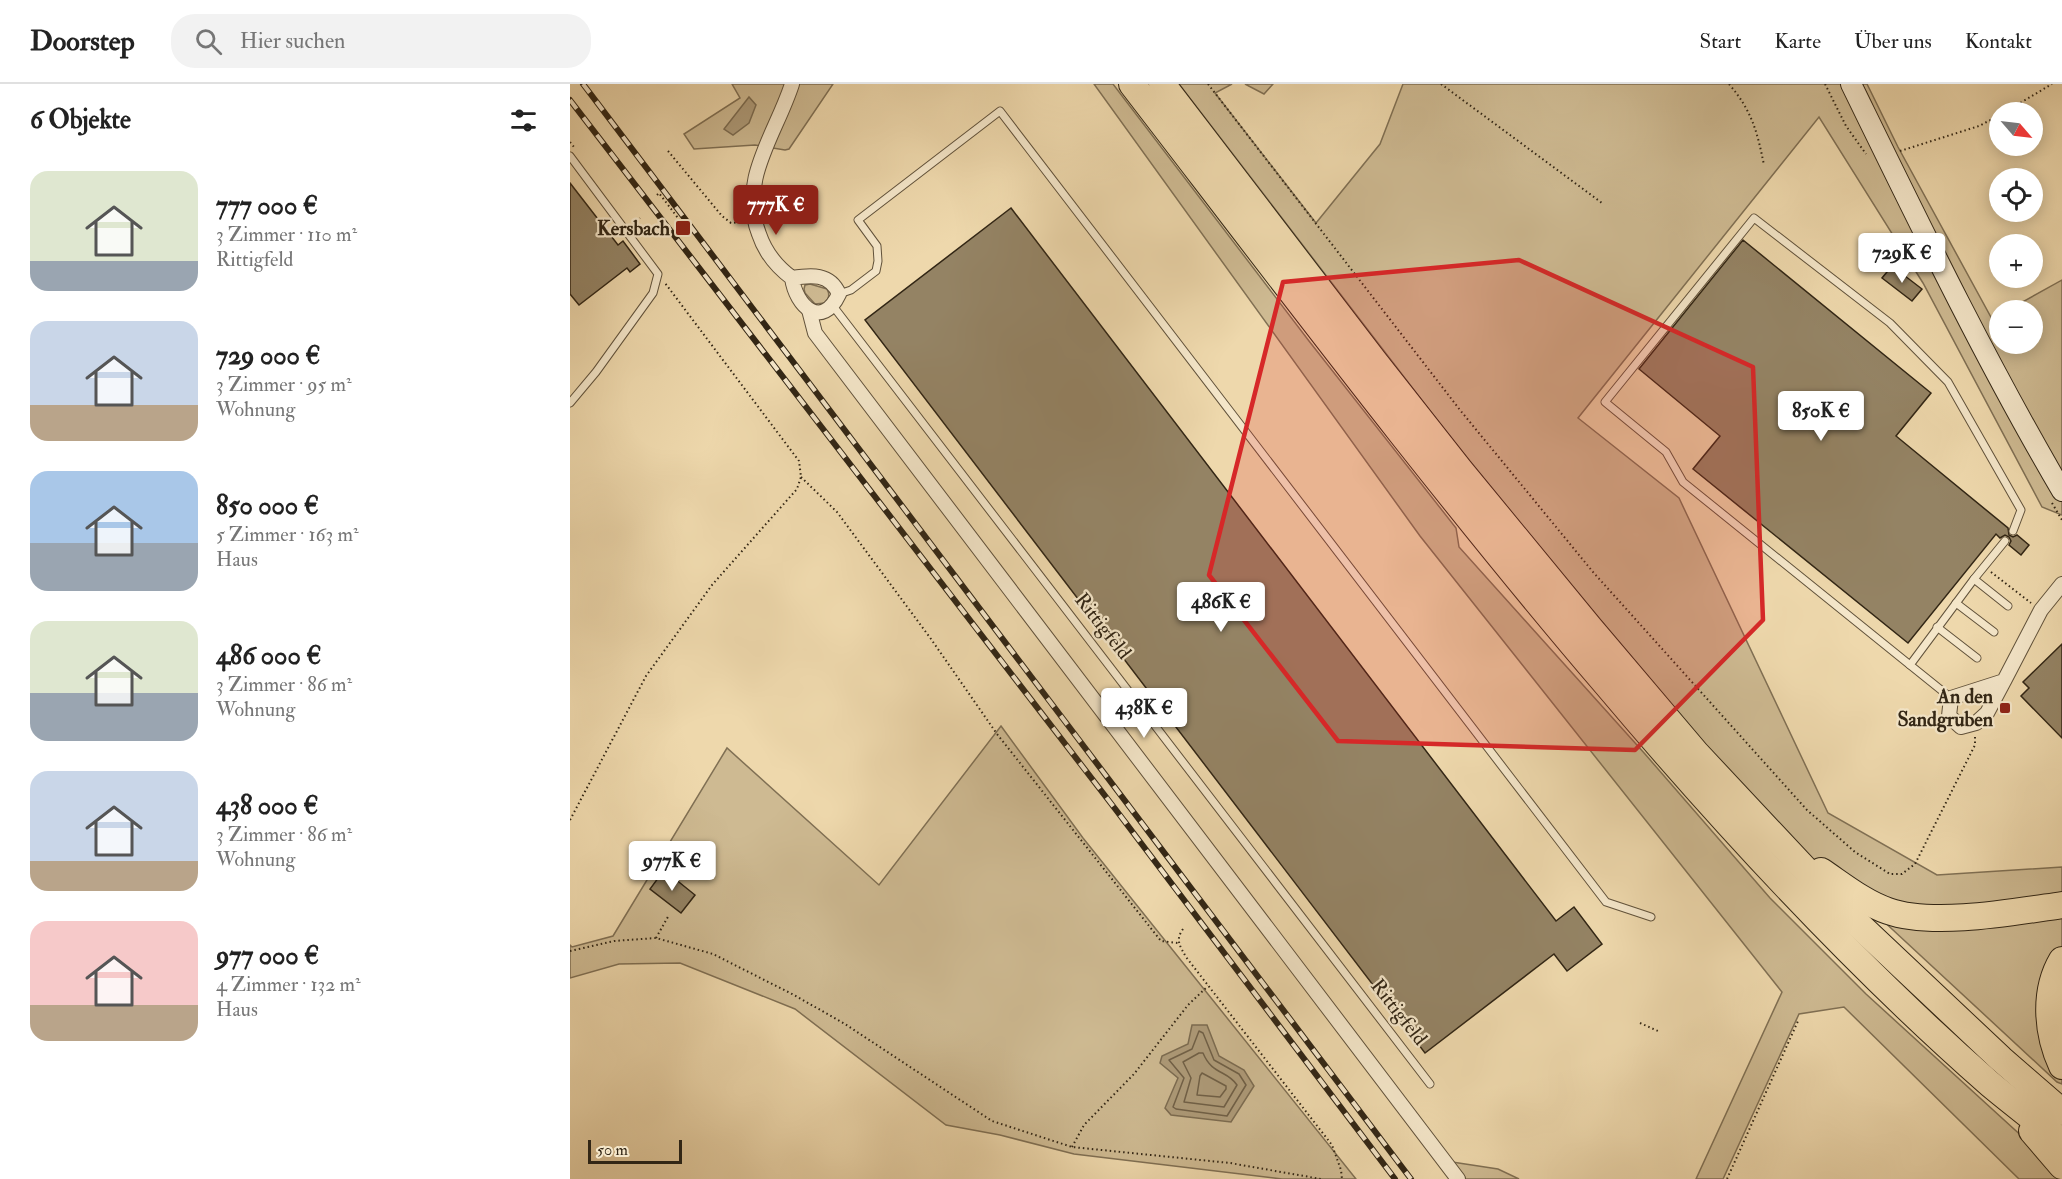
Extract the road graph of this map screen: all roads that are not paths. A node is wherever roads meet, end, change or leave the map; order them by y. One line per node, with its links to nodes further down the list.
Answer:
1 (792, 84): 6 (street)
2 (1132, 84): 28 (highway)
3 (1162, 84): 23 (highway)
4 (1851, 84): 10 (main road)
5 (570, 156): 9 (lane)
6 (792, 278): 7 (street, Rittigfeld); 8 (street)
7 (836, 300): 8 (street); 25 (lane); 29 (lane, Rittigfeld)
8 (808, 310): 33 (street)
9 (570, 403)
10 (2062, 491)
11 (2013, 531): 20 (lane)
12 (2005, 542): 13 (lane)
13 (1974, 579): 15 (lane); 16 (lane)
14 (2061, 587): 21 (street)
15 (1956, 603): 17 (lane); 18 (lane)
16 (2008, 606)
17 (1938, 627): 19 (lane); 20 (lane)
18 (1994, 632)
19 (1977, 658)
20 (1910, 665): 22 (lane)
21 (2004, 681): 22 (street); 22 (street)
22 (1951, 698)
23 (1781, 844): 24 (highway); 30 (highway)
24 (2062, 905)
25 (1651, 917)
26 (2062, 960): 27 (highway)
27 (2062, 1066)
28 (1990, 1083): 31 (highway); 32 (highway)
29 (1430, 1084)
30 (2062, 1112)
31 (2062, 1142)
32 (2062, 1166)
33 (1458, 1179)

